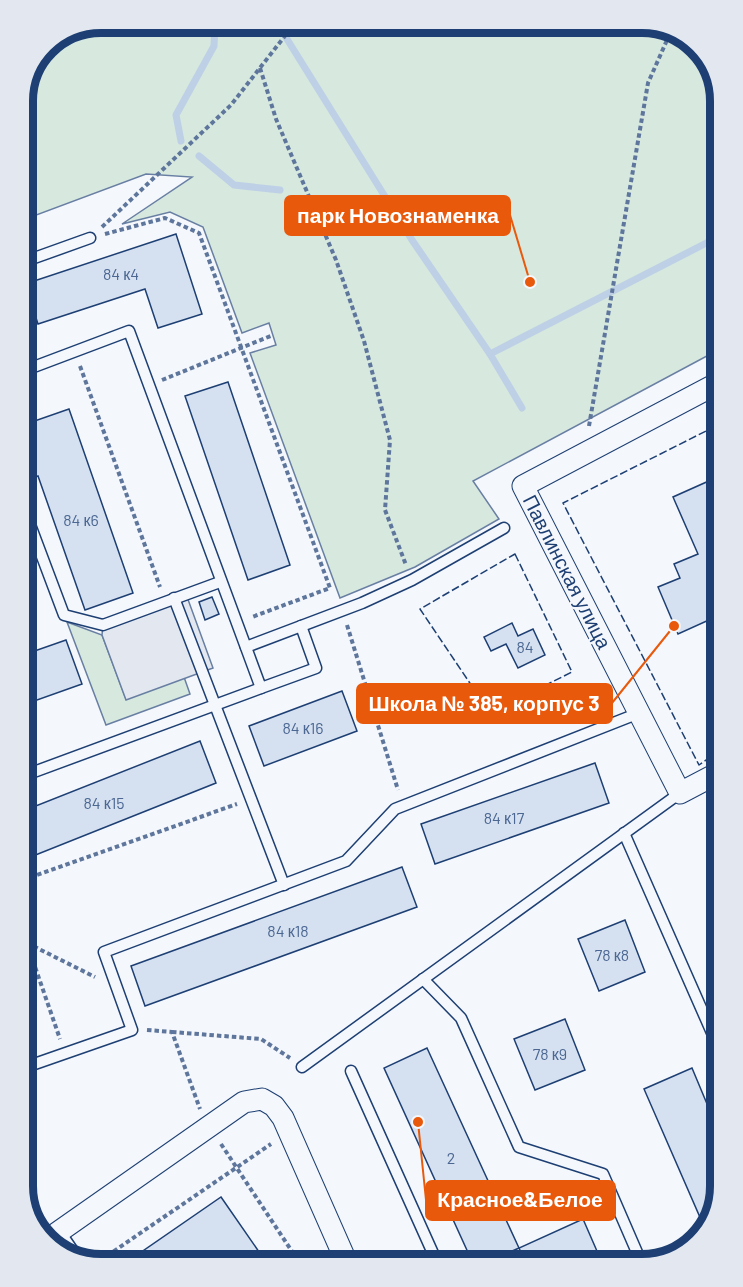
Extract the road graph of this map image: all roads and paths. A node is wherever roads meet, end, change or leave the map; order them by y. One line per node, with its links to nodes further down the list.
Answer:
1 (287, 33): 3 (path)
2 (668, 38): 12 (path)
3 (260, 68): 4 (path); 15 (path)
4 (90, 238): 5 (lane); 7 (path)
5 (33, 258)
6 (273, 335): 7 (path)
7 (241, 349): 10 (path); 19 (path)
8 (74, 351): 9 (lane); 10 (lane); 17 (path)
9 (33, 367)
10 (149, 385): 16 (lane)
11 (710, 387): 12 (street, Павлинская улица)
12 (574, 459): 24 (street, Павлинская улица)
13 (504, 528): 15 (lane)
14 (33, 533): 17 (lane)
15 (412, 580): 18 (lane)
16 (220, 582): 17 (lane); 19 (lane)
17 (170, 600): 23 (lane)
18 (343, 610): 20 (lane); 29 (path)
19 (236, 622): 21 (lane)
20 (301, 626): 21 (lane); 22 (lane)
21 (246, 647): 22 (lane)
22 (261, 688): 23 (lane)
23 (215, 705): 25 (lane); 28 (lane)
24 (639, 712): 27 (street, Павлинская улица); 29 (lane)
25 (33, 772)
26 (710, 777): 27 (street)
27 (680, 793): 30 (lane)
28 (251, 799): 31 (path); 32 (lane)
29 (404, 806): 32 (lane)
30 (624, 833): 35 (lane); 37 (lane)
31 (33, 876)
32 (284, 885): 36 (lane)
33 (33, 946): 36 (path)
34 (33, 962): 40 (path)
35 (423, 979): 42 (lane); 53 (lane)
36 (117, 989): 40 (lane)
37 (710, 1028)
38 (144, 1030): 39 (path)
39 (172, 1032): 42 (path); 44 (path)
40 (65, 1053): 41 (lane)
41 (33, 1064)
42 (302, 1067)
43 (351, 1071): 52 (lane)
44 (203, 1116)
45 (215, 1135): 47 (path)
46 (273, 1143): 47 (path)
47 (236, 1168): 49 (path); 50 (path)
48 (54, 1235): 51 (street)
49 (110, 1254)
50 (294, 1254)
51 (343, 1254)
52 (433, 1254)
53 (638, 1254)

